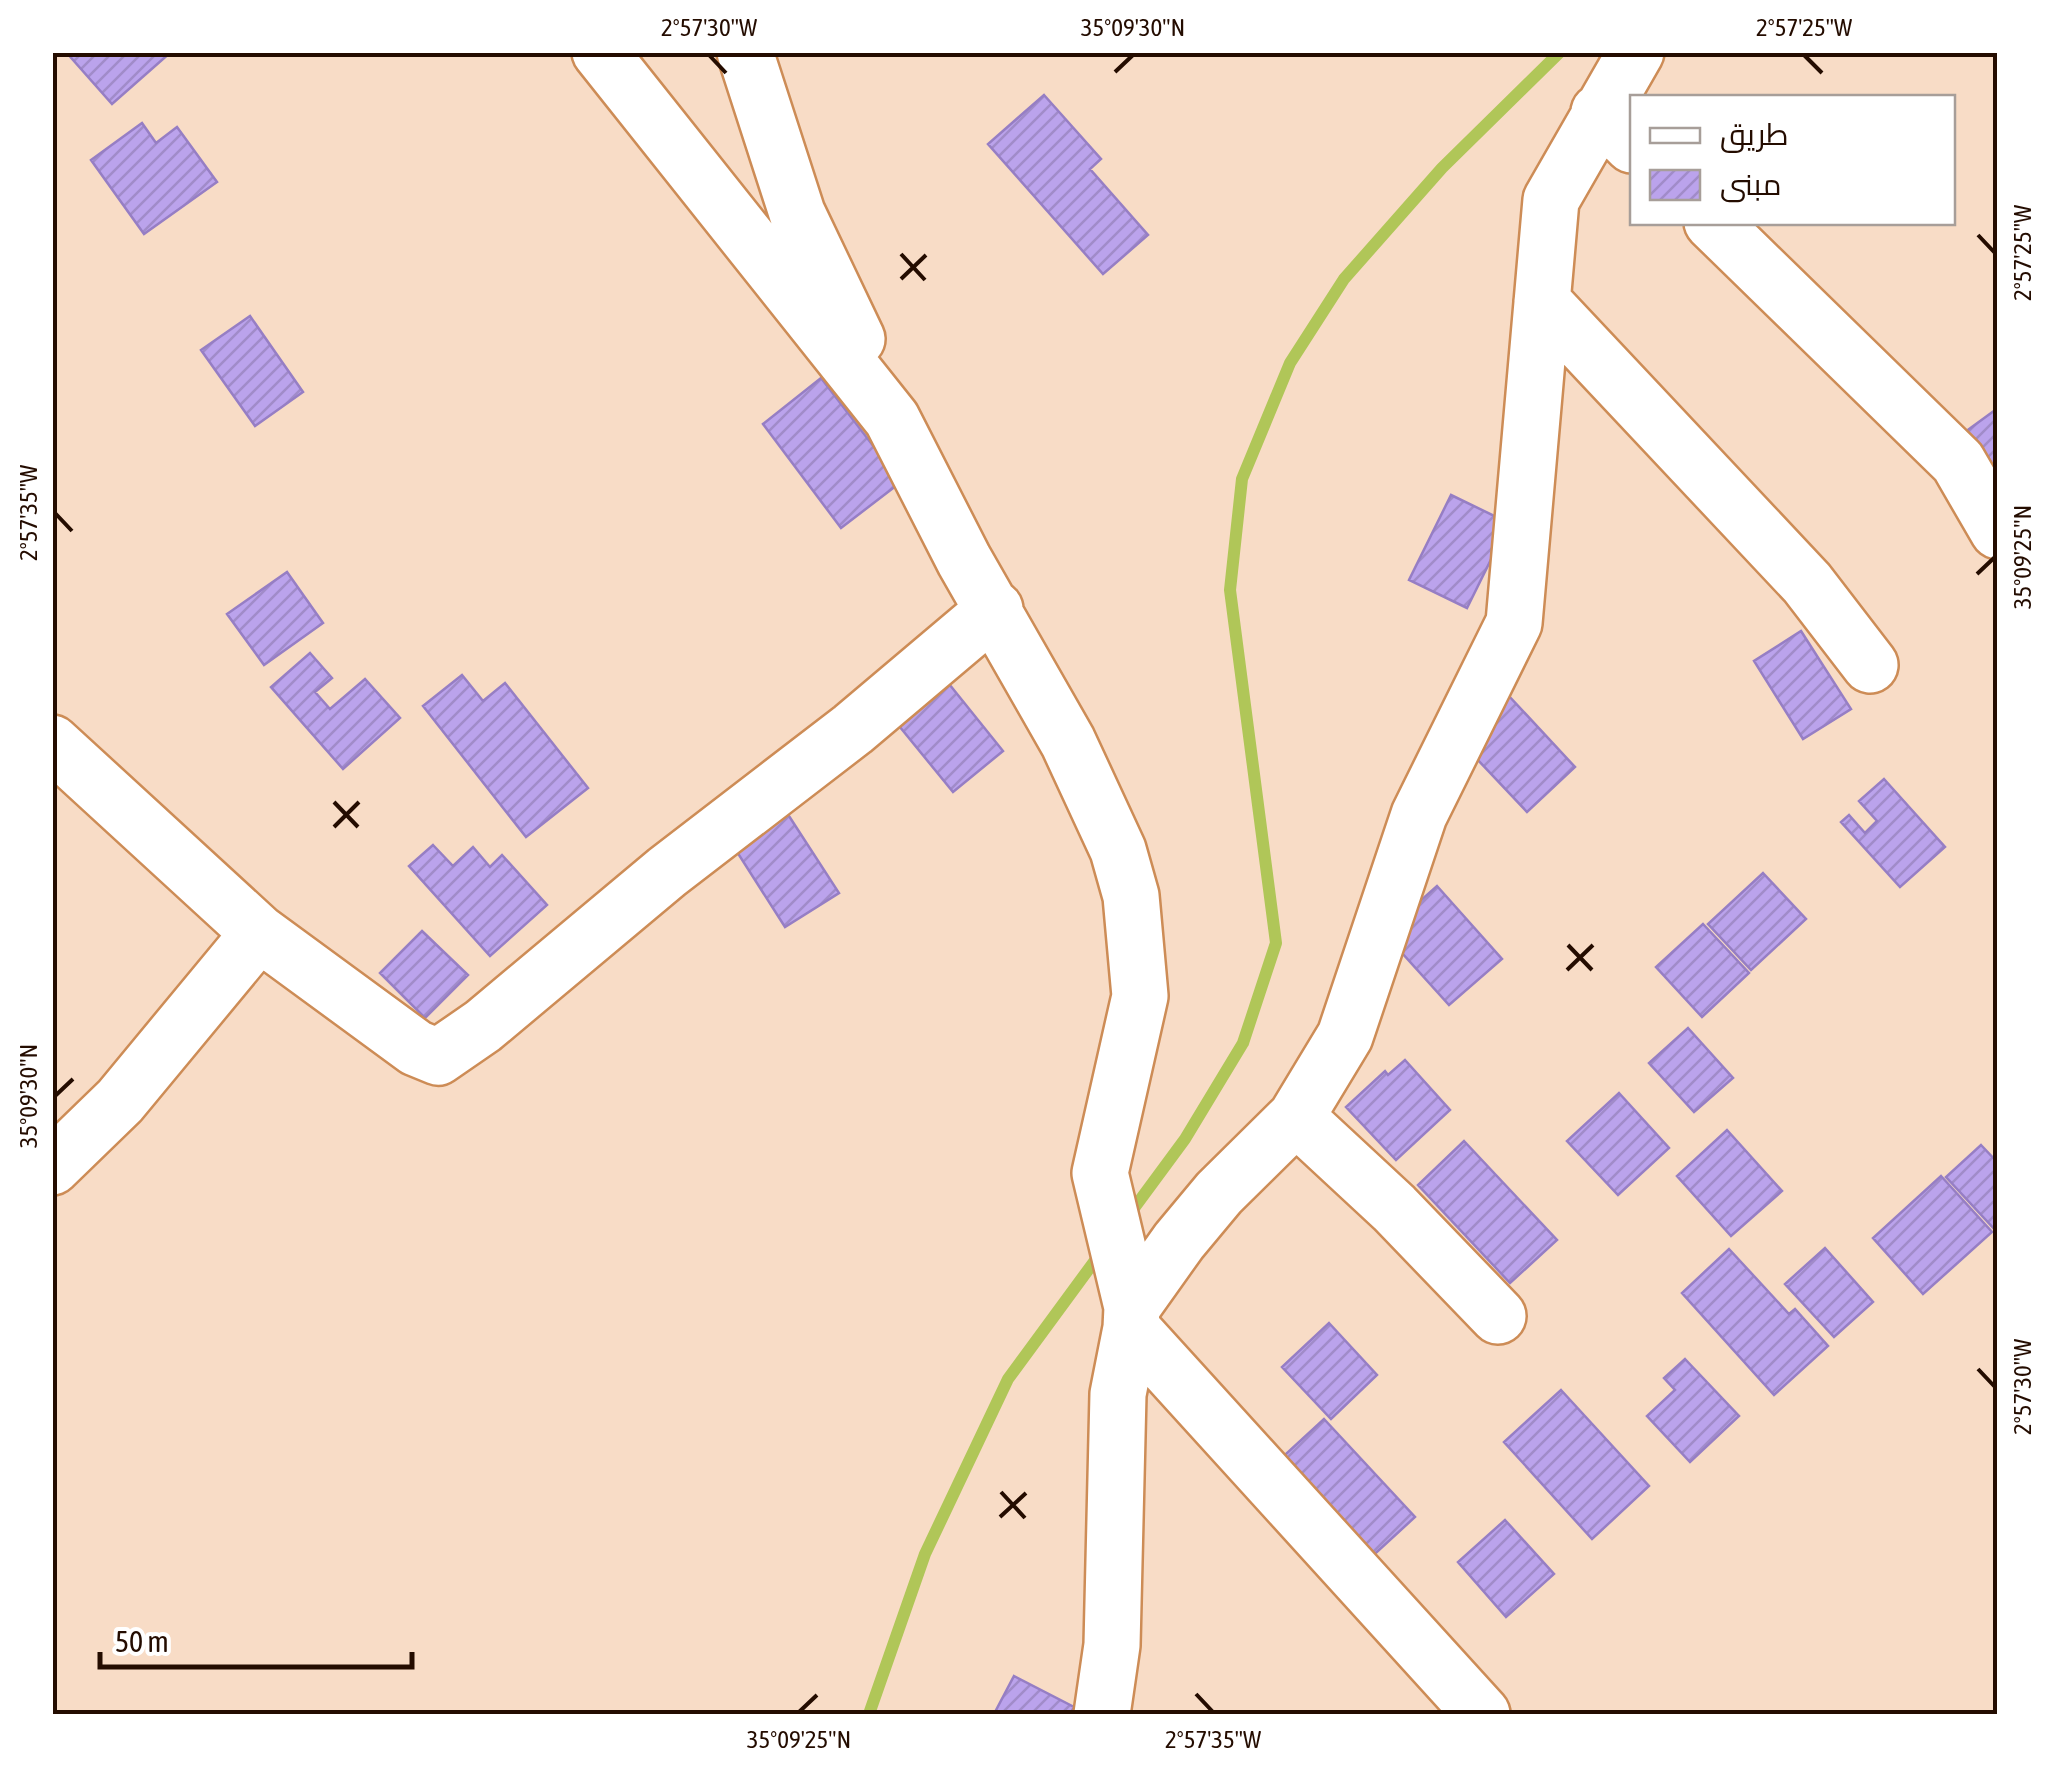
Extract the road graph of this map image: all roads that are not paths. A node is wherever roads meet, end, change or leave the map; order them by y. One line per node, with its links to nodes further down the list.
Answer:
1 (600, 52): 7 (street)
2 (745, 52): 7 (street)
3 (1636, 52): 4 (street)
4 (1616, 129): 6 (street)
5 (1715, 225): 8 (street)
6 (1542, 301): 10 (street); 13 (street)
7 (892, 419): 9 (street)
8 (1998, 531)
9 (995, 609): 12 (street); 16 (street)
10 (1870, 665)
11 (52, 743): 12 (street)
12 (259, 932): 14 (street)
13 (1296, 1117): 15 (street); 16 (street)
14 (52, 1167)
15 (1498, 1316)
16 (1131, 1318): 17 (street); 18 (street)
17 (1102, 1714)
18 (1482, 1714)

